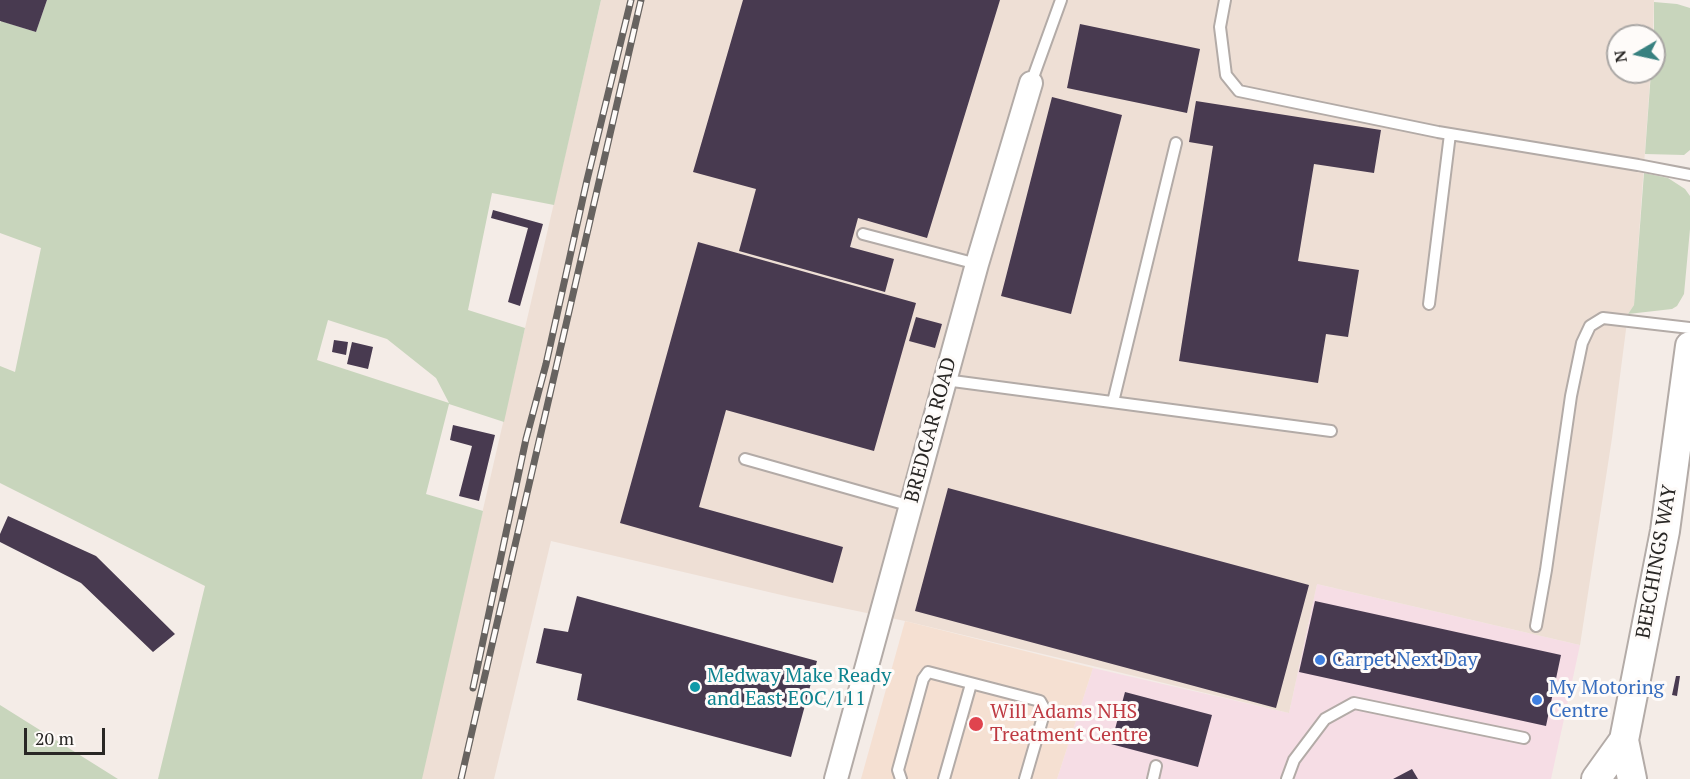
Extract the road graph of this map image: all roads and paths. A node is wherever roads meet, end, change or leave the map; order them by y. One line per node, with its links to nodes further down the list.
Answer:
1 (1061, 0): 3 (lane)
2 (1226, 0): 4 (lane)
3 (1031, 83): 8 (street, BREDGAR ROAD)
4 (1450, 134): 6 (lane); 9 (lane)
5 (1176, 143): 13 (lane)
6 (1690, 175)
7 (862, 234): 8 (lane)
8 (977, 264): 12 (street, BREDGAR ROAD)
9 (1429, 303)
10 (1690, 328): 17 (lane)
11 (1690, 346): 20 (street, BEECHINGS WAY)
12 (945, 380): 13 (lane); 16 (street, BREDGAR ROAD)
13 (1113, 402): 14 (lane)
14 (1331, 431)
15 (745, 459): 16 (lane)
16 (911, 506): 22 (street, BREDGAR ROAD)
17 (1536, 626)
18 (971, 684): 23 (lane); 24 (lane); 25 (lane)
19 (1524, 738): 27 (lane)
20 (1624, 740): 28 (street, BEECHINGS WAY); 29 (street, BEECHINGS WAY)
21 (1156, 766): 26 (lane)
22 (837, 779)
23 (901, 779)
24 (944, 779)
25 (1025, 779)
26 (1153, 779)
27 (1287, 779)
28 (1596, 779)
29 (1632, 779)

